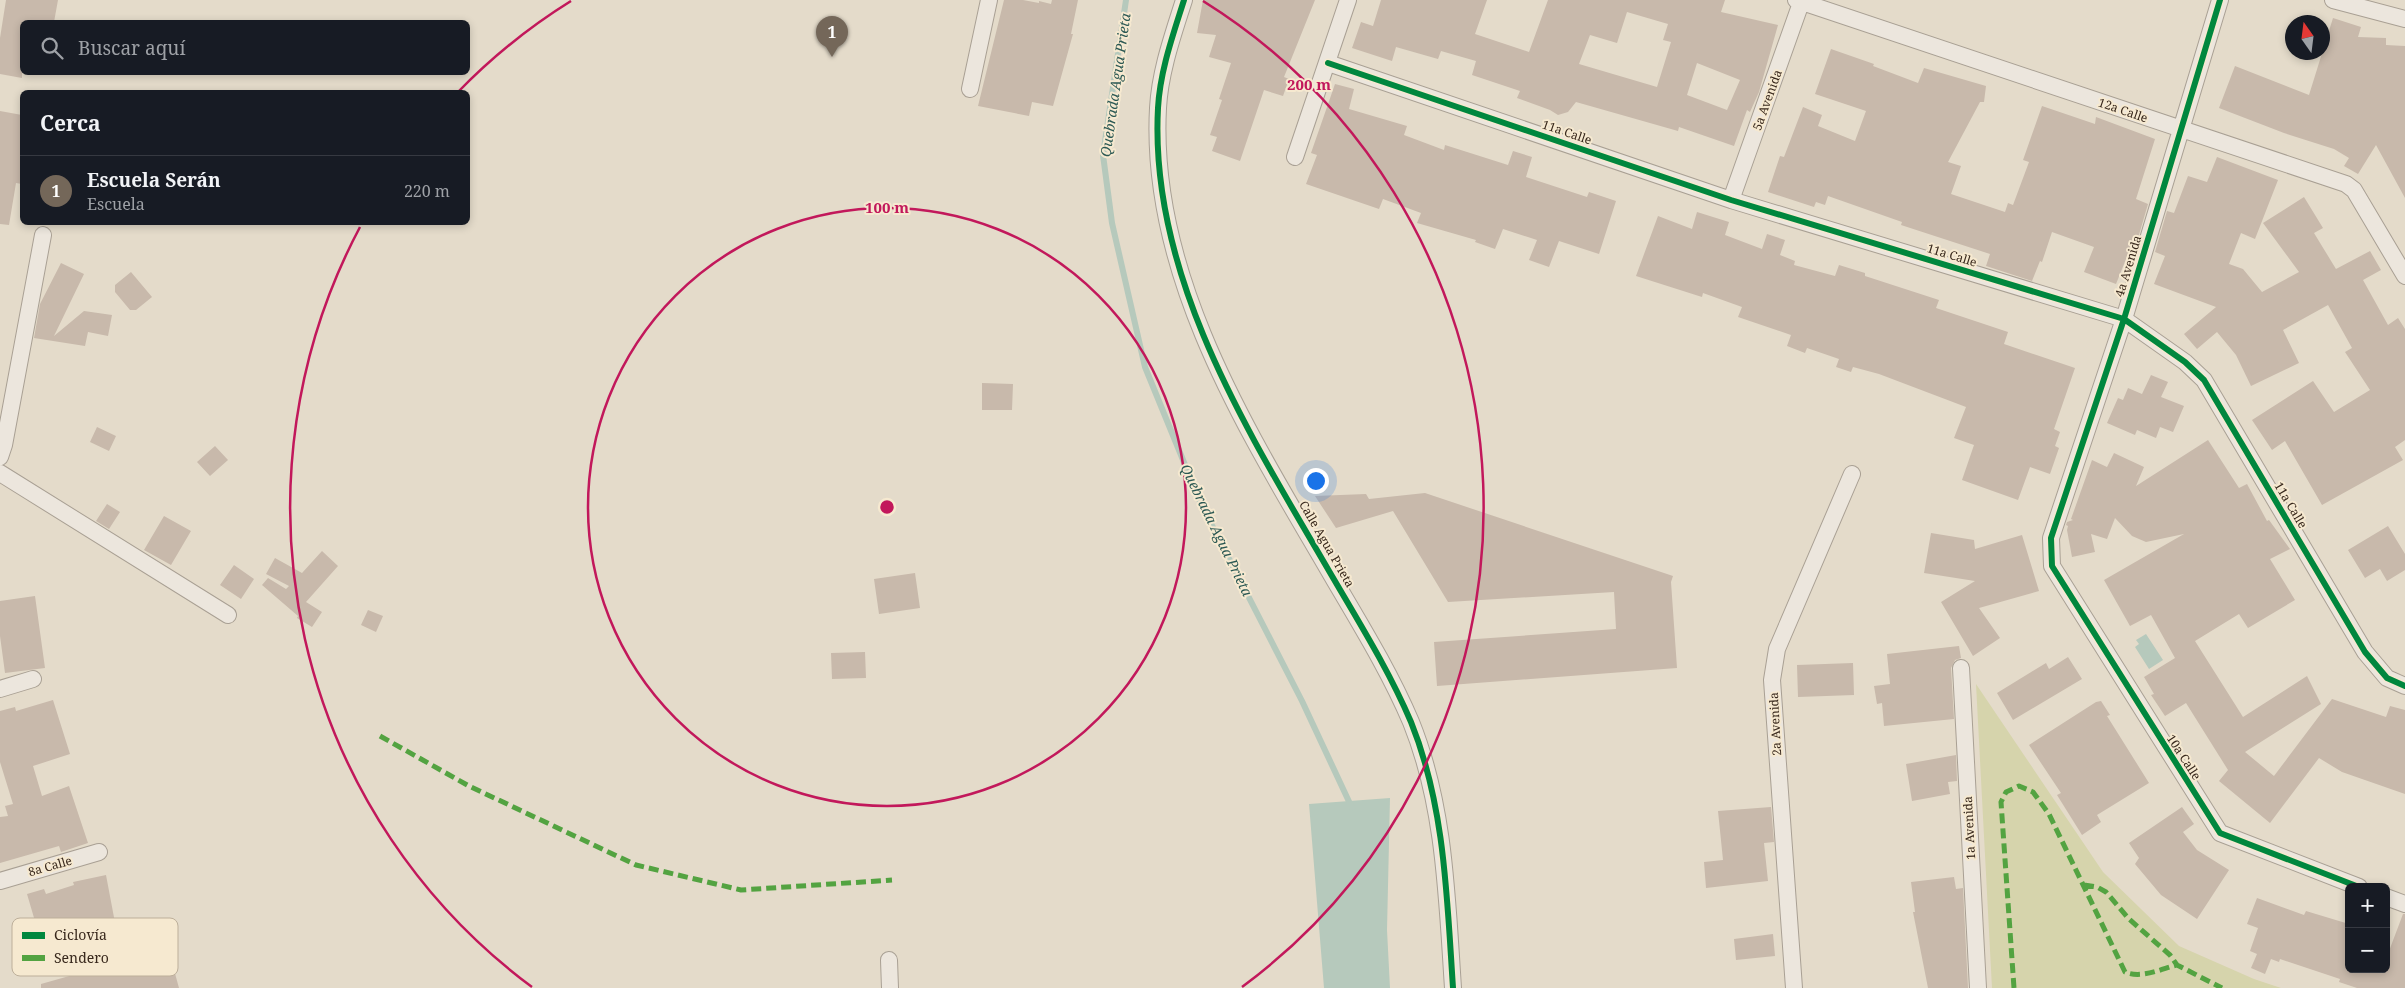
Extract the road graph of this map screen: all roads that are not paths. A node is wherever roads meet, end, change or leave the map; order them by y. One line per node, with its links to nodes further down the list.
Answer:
1 (989, 0): 9 (street)
2 (1184, 0): 32 (street, Calle Agua Prieta)
3 (1348, 0): 8 (street)
4 (2220, 0): 10 (street, 4a Avenida)
5 (2333, 0): 7 (street)
6 (1800, 1): 10 (street, 12a Calle); 12 (street, 5a Avenida)
7 (2405, 20)
8 (1328, 64): 11 (street); 12 (street, 11a Calle)
9 (970, 89)
10 (2181, 130): 14 (street, 12a Calle); 15 (street, 4a Avenida)
11 (1295, 157)
12 (1731, 200): 15 (street, 11a Calle)
13 (43, 235): 16 (street)
14 (2405, 276)
15 (2124, 319): 19 (street, 4a Avenida); 23 (street, 11a Calle)
16 (0, 457)
17 (0, 473): 20 (street)
18 (1852, 474): 33 (street, 2a Avenida)
19 (2052, 566): 27 (street, 10a Calle)
20 (228, 615)
21 (1961, 668): 34 (street, 1a Avenida)
22 (33, 679): 24 (street)
23 (2405, 686)
24 (0, 689)
25 (100, 852): 26 (street, 8a Calle)
26 (0, 881)
27 (2349, 883)
28 (2390, 898): 29 (street)
29 (2405, 904)
30 (889, 960): 31 (street)
31 (890, 988)
32 (1453, 988)
33 (1794, 988)
34 (1978, 988)

